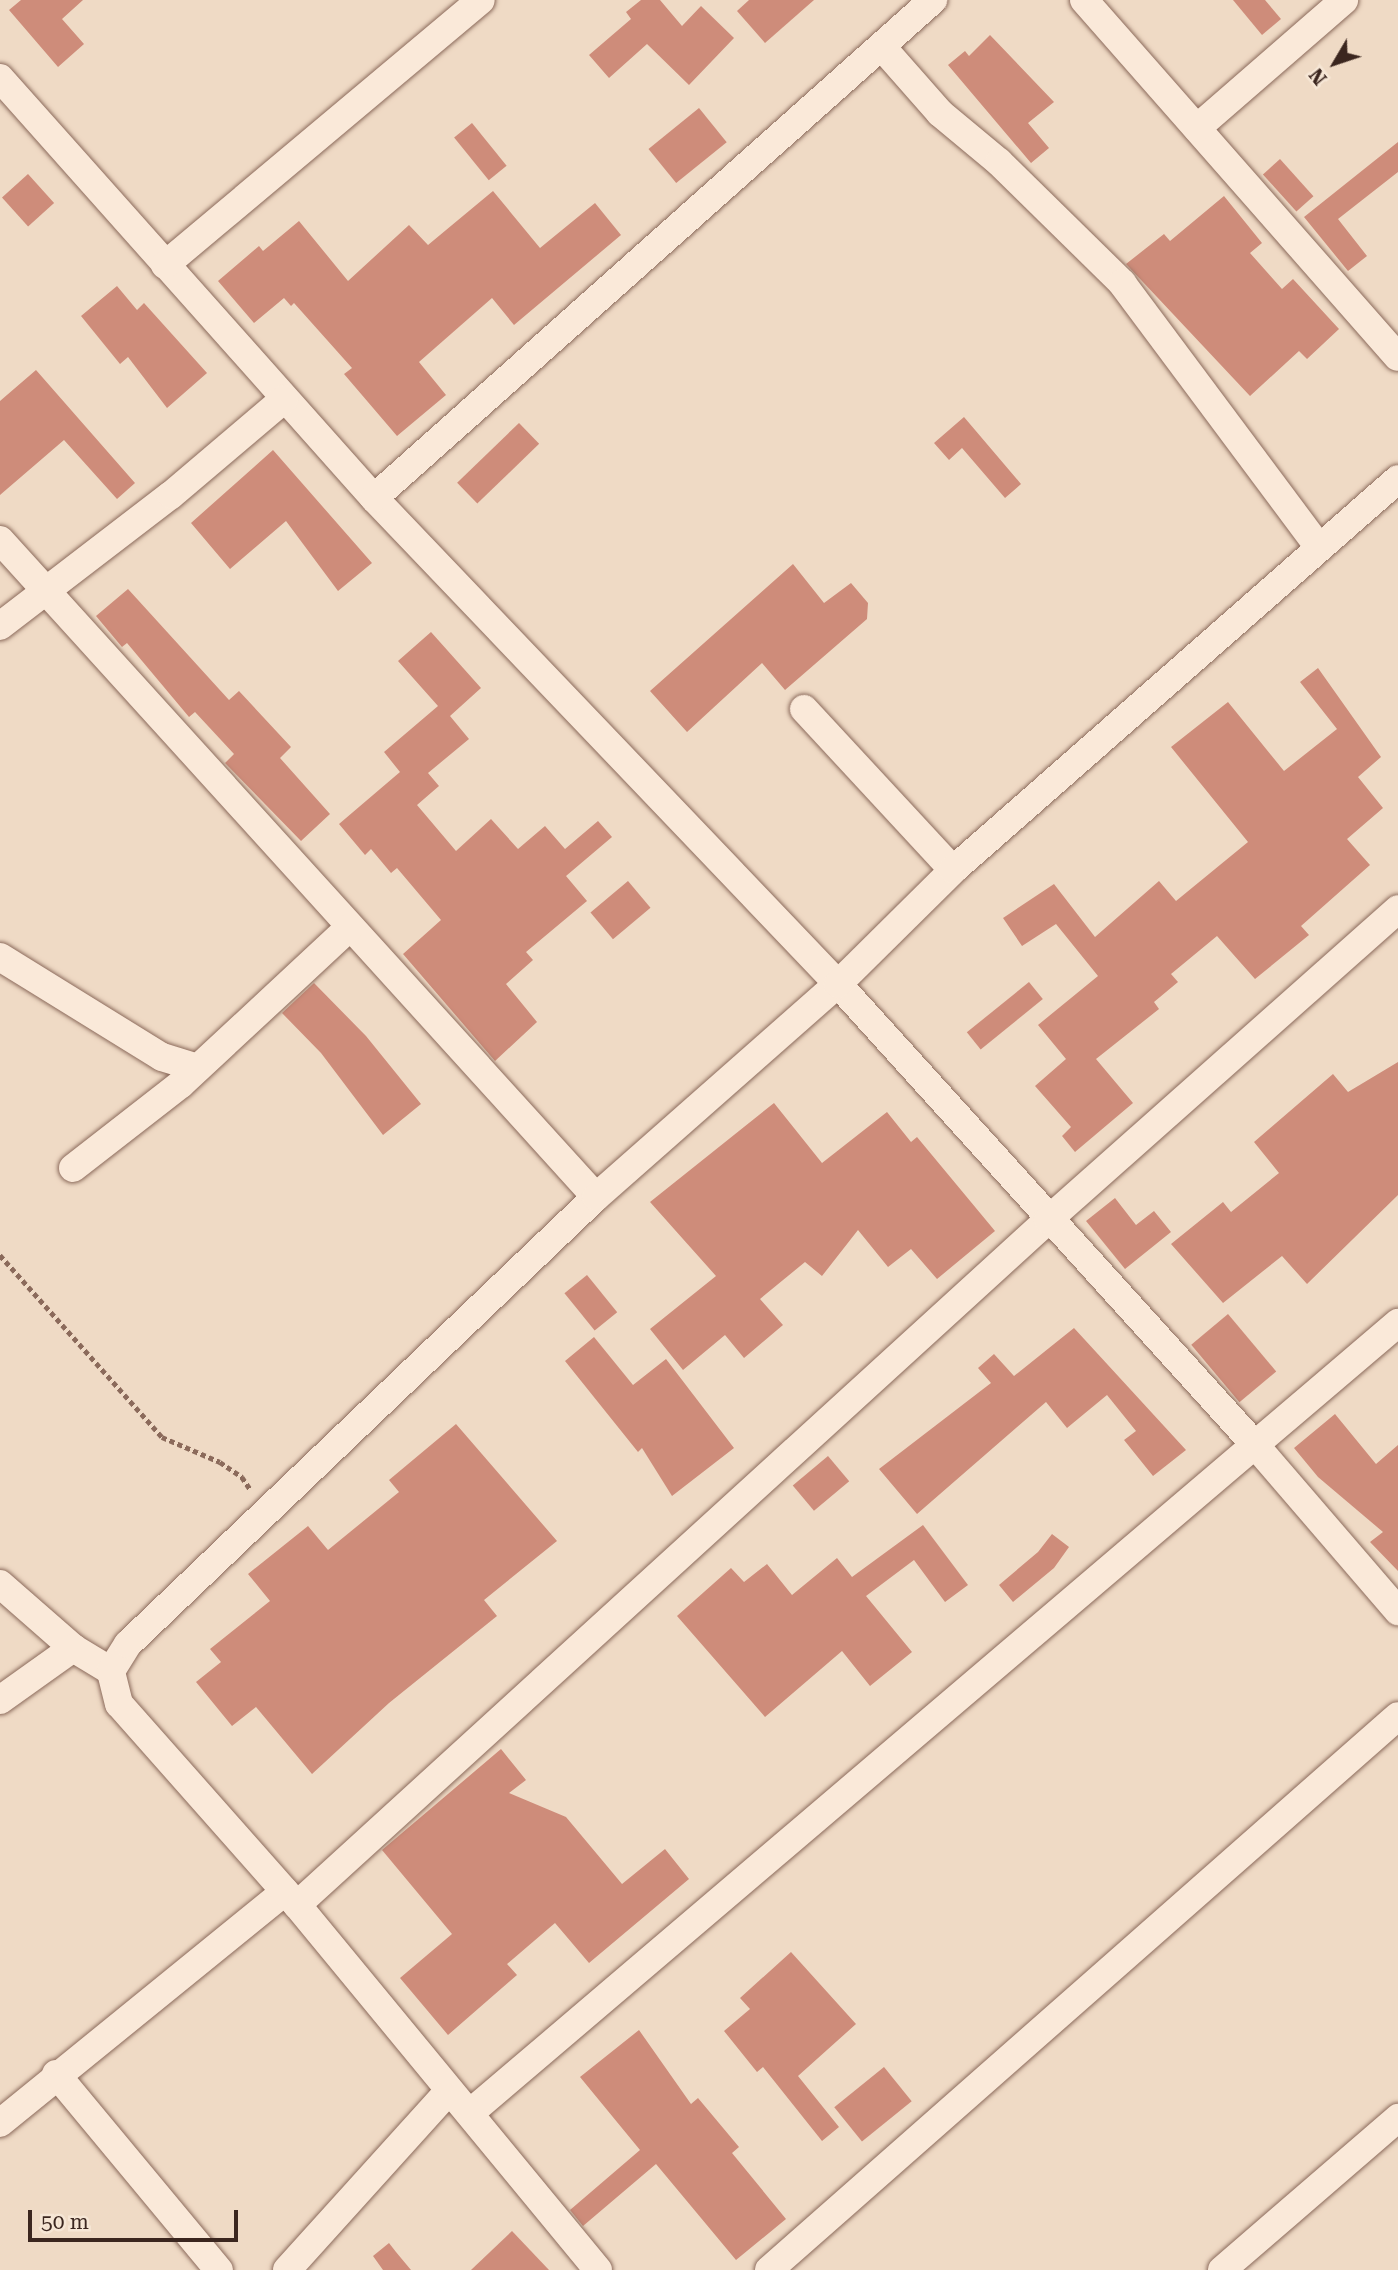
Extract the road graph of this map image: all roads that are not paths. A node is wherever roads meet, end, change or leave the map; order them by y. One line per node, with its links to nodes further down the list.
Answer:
1 (481, 0): 8 (street)
2 (933, 0): 5 (street)
3 (1084, 0): 7 (street)
4 (1344, 0): 7 (street)
5 (882, 47): 12 (street); 14 (street)
6 (0, 78): 8 (street)
7 (1197, 128): 9 (street)
8 (164, 265): 10 (street)
9 (1398, 357)
10 (284, 399): 12 (street); 15 (street)
11 (1398, 479): 14 (street)
12 (374, 498): 22 (street)
13 (0, 540): 15 (street)
14 (1319, 547): 18 (street)
15 (45, 589): 16 (street); 20 (street)
16 (0, 626)
17 (804, 709): 18 (street)
18 (953, 870): 22 (street)
19 (1398, 909): 26 (street)
20 (349, 928): 23 (street); 25 (street)
21 (0, 957): 23 (street)
22 (838, 984): 25 (street); 26 (street)
23 (197, 1068): 24 (street)
24 (73, 1168)
25 (596, 1197): 32 (street)
26 (1048, 1220): 28 (street); 35 (street)
27 (1398, 1323): 28 (street)
28 (1256, 1446): 30 (street); 38 (street)
29 (0, 1584): 31 (street)
30 (1398, 1611)
31 (73, 1648): 32 (street); 33 (street)
32 (111, 1671): 35 (street)
33 (0, 1700)
34 (1398, 1716): 44 (street)
35 (291, 1898): 36 (street); 37 (street)
36 (56, 2074): 40 (street); 41 (street)
37 (449, 2091): 38 (street); 42 (street)
38 (470, 2113): 43 (street)
39 (1398, 2118): 45 (street)
40 (0, 2123)
41 (219, 2270)
42 (287, 2270)
43 (598, 2270)
44 (769, 2270)
45 (1222, 2270)

